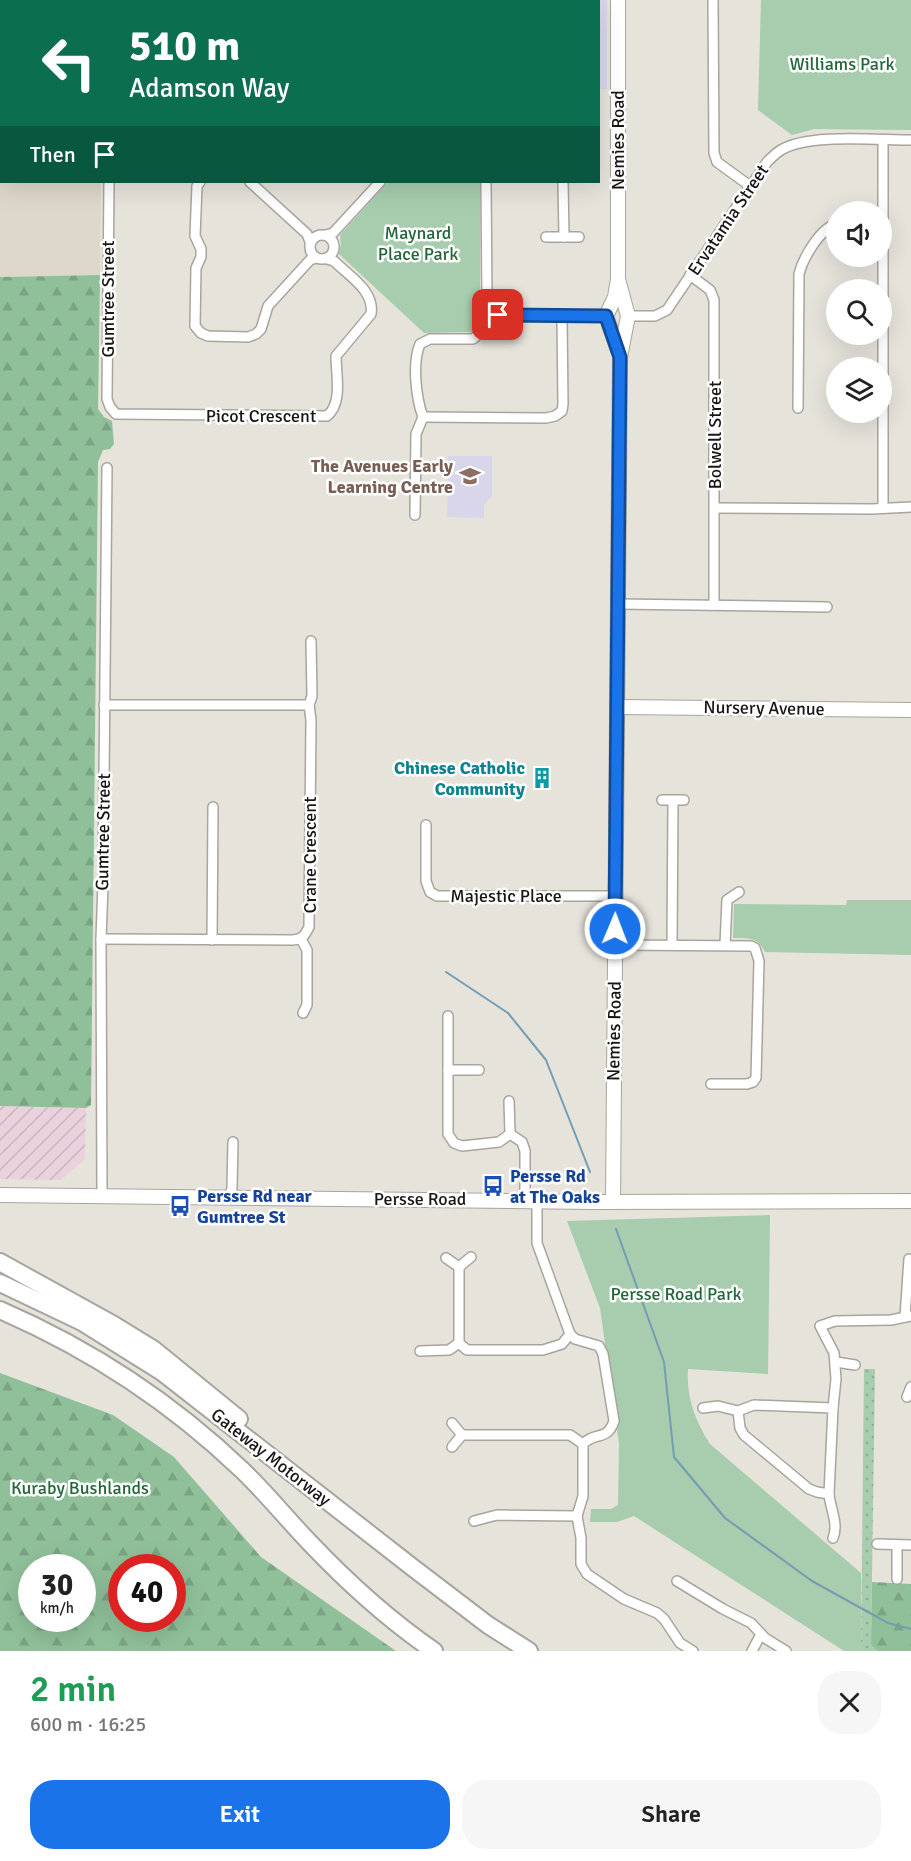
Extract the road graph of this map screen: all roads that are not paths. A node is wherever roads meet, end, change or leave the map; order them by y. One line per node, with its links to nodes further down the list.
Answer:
1 (618, 0): 25 (street, Nemies Road)
2 (712, 0): 11 (street)
3 (883, 140): 4 (street, Ervatamia Street); 11 (street, Ervatamia Street); 12 (street)
4 (911, 140)
5 (109, 183): 27 (street, Gumtree Street)
6 (199, 183): 19 (street)
7 (251, 183): 18 (street)
8 (379, 183): 14 (street)
9 (486, 183): 23 (street)
10 (562, 183): 16 (street)
11 (750, 186): 22 (street, Ervatamia Street)
12 (882, 201)
13 (826, 229): 26 (street)
14 (330, 236): 18 (street); 20 (street)
15 (546, 237): 16 (street)
16 (564, 237): 17 (street)
17 (579, 237)
18 (311, 238): 19 (street)
19 (312, 257): 20 (street)
20 (331, 258): 27 (street, Picot Crescent)
21 (882, 267): 32 (street)
22 (690, 275): 25 (street, Ervatamia Street); 31 (street, Bolwell Street)
23 (491, 316): 24 (street, Ervatamia Street); 28 (street)
24 (562, 316): 25 (street, Ervatamia Street); 28 (street)
25 (617, 316): 34 (street, Nemies Road)
26 (798, 408)
27 (116, 414)
28 (423, 417): 33 (street)
29 (107, 468): 38 (street, Gumtree Street)
30 (911, 507): 32 (street)
31 (715, 508): 32 (street); 35 (street, Bolwell Street)
32 (883, 508)
33 (415, 515)
34 (618, 604): 35 (street); 40 (street, Nemies Road)
35 (714, 605): 36 (street)
36 (827, 607)
37 (311, 642): 39 (street, Crane Crescent)
38 (105, 705): 39 (street); 49 (street, Gumtree Street)
39 (309, 705): 50 (street, Crane Crescent)
40 (617, 707): 41 (street, Nursery Avenue); 48 (street, Nemies Road)
41 (911, 710)
42 (662, 800): 43 (street)
43 (673, 801): 44 (street); 53 (street)
44 (684, 801)
45 (213, 807): 51 (street)
46 (426, 825): 48 (street, Majestic Place)
47 (739, 892): 54 (street)
48 (616, 896): 52 (street, Nemies Road)
49 (101, 939): 51 (street, Crane Crescent); 64 (street, Gumtree Street)
50 (301, 939): 51 (street, Crane Crescent); 55 (street)
51 (212, 940)
52 (615, 945): 53 (street); 68 (street, Nemies Road)
53 (672, 945): 54 (street)
54 (725, 945): 59 (street)
55 (303, 1013)
56 (448, 1016): 57 (street)
57 (448, 1070): 58 (street); 61 (street)
58 (479, 1070)
59 (711, 1084)
60 (509, 1101): 61 (street)
61 (510, 1134): 66 (street)
62 (233, 1142): 65 (street)
63 (0, 1196): 64 (street, Persse Road)
64 (102, 1196): 65 (street, Persse Road)
65 (229, 1198): 66 (street, Persse Road)
66 (531, 1200): 68 (street, Persse Road); 77 (street)
67 (911, 1201): 68 (street, Persse Road)
68 (613, 1202)
69 (471, 1257): 73 (street)
70 (446, 1258): 73 (street)
71 (909, 1259): 76 (street)
72 (0, 1262): 93 (highway)
73 (459, 1267): 78 (street)
74 (0, 1284): 93 (highway, Gateway Motorway)
75 (0, 1310): 102 (highway, Gateway Motorway)
76 (908, 1317): 80 (street)
77 (570, 1334): 78 (street); 89 (street)
78 (459, 1343): 79 (street)
79 (420, 1351)
80 (836, 1362): 81 (street); 85 (street)
81 (855, 1365)
82 (911, 1387): 83 (street)
83 (907, 1397)
84 (703, 1408): 86 (street)
85 (833, 1408): 86 (street); 91 (street)
86 (738, 1411): 91 (street)
87 (452, 1423): 88 (street)
88 (462, 1435): 89 (street); 90 (street)
89 (584, 1444): 92 (street)
90 (452, 1447)
91 (829, 1494): 95 (street)
92 (577, 1516): 94 (street); 104 (street)
93 (350, 1518): 103 (highway, Gateway Motorway)
94 (474, 1521)
95 (833, 1538)
96 (877, 1544): 97 (street)
97 (897, 1545): 98 (street); 99 (street)
98 (911, 1545)
99 (897, 1579)
100 (677, 1581): 101 (street)
101 (761, 1634): 105 (street); 106 (street)
102 (434, 1651)
103 (529, 1651)
104 (693, 1651)
105 (752, 1651)
106 (786, 1651)

